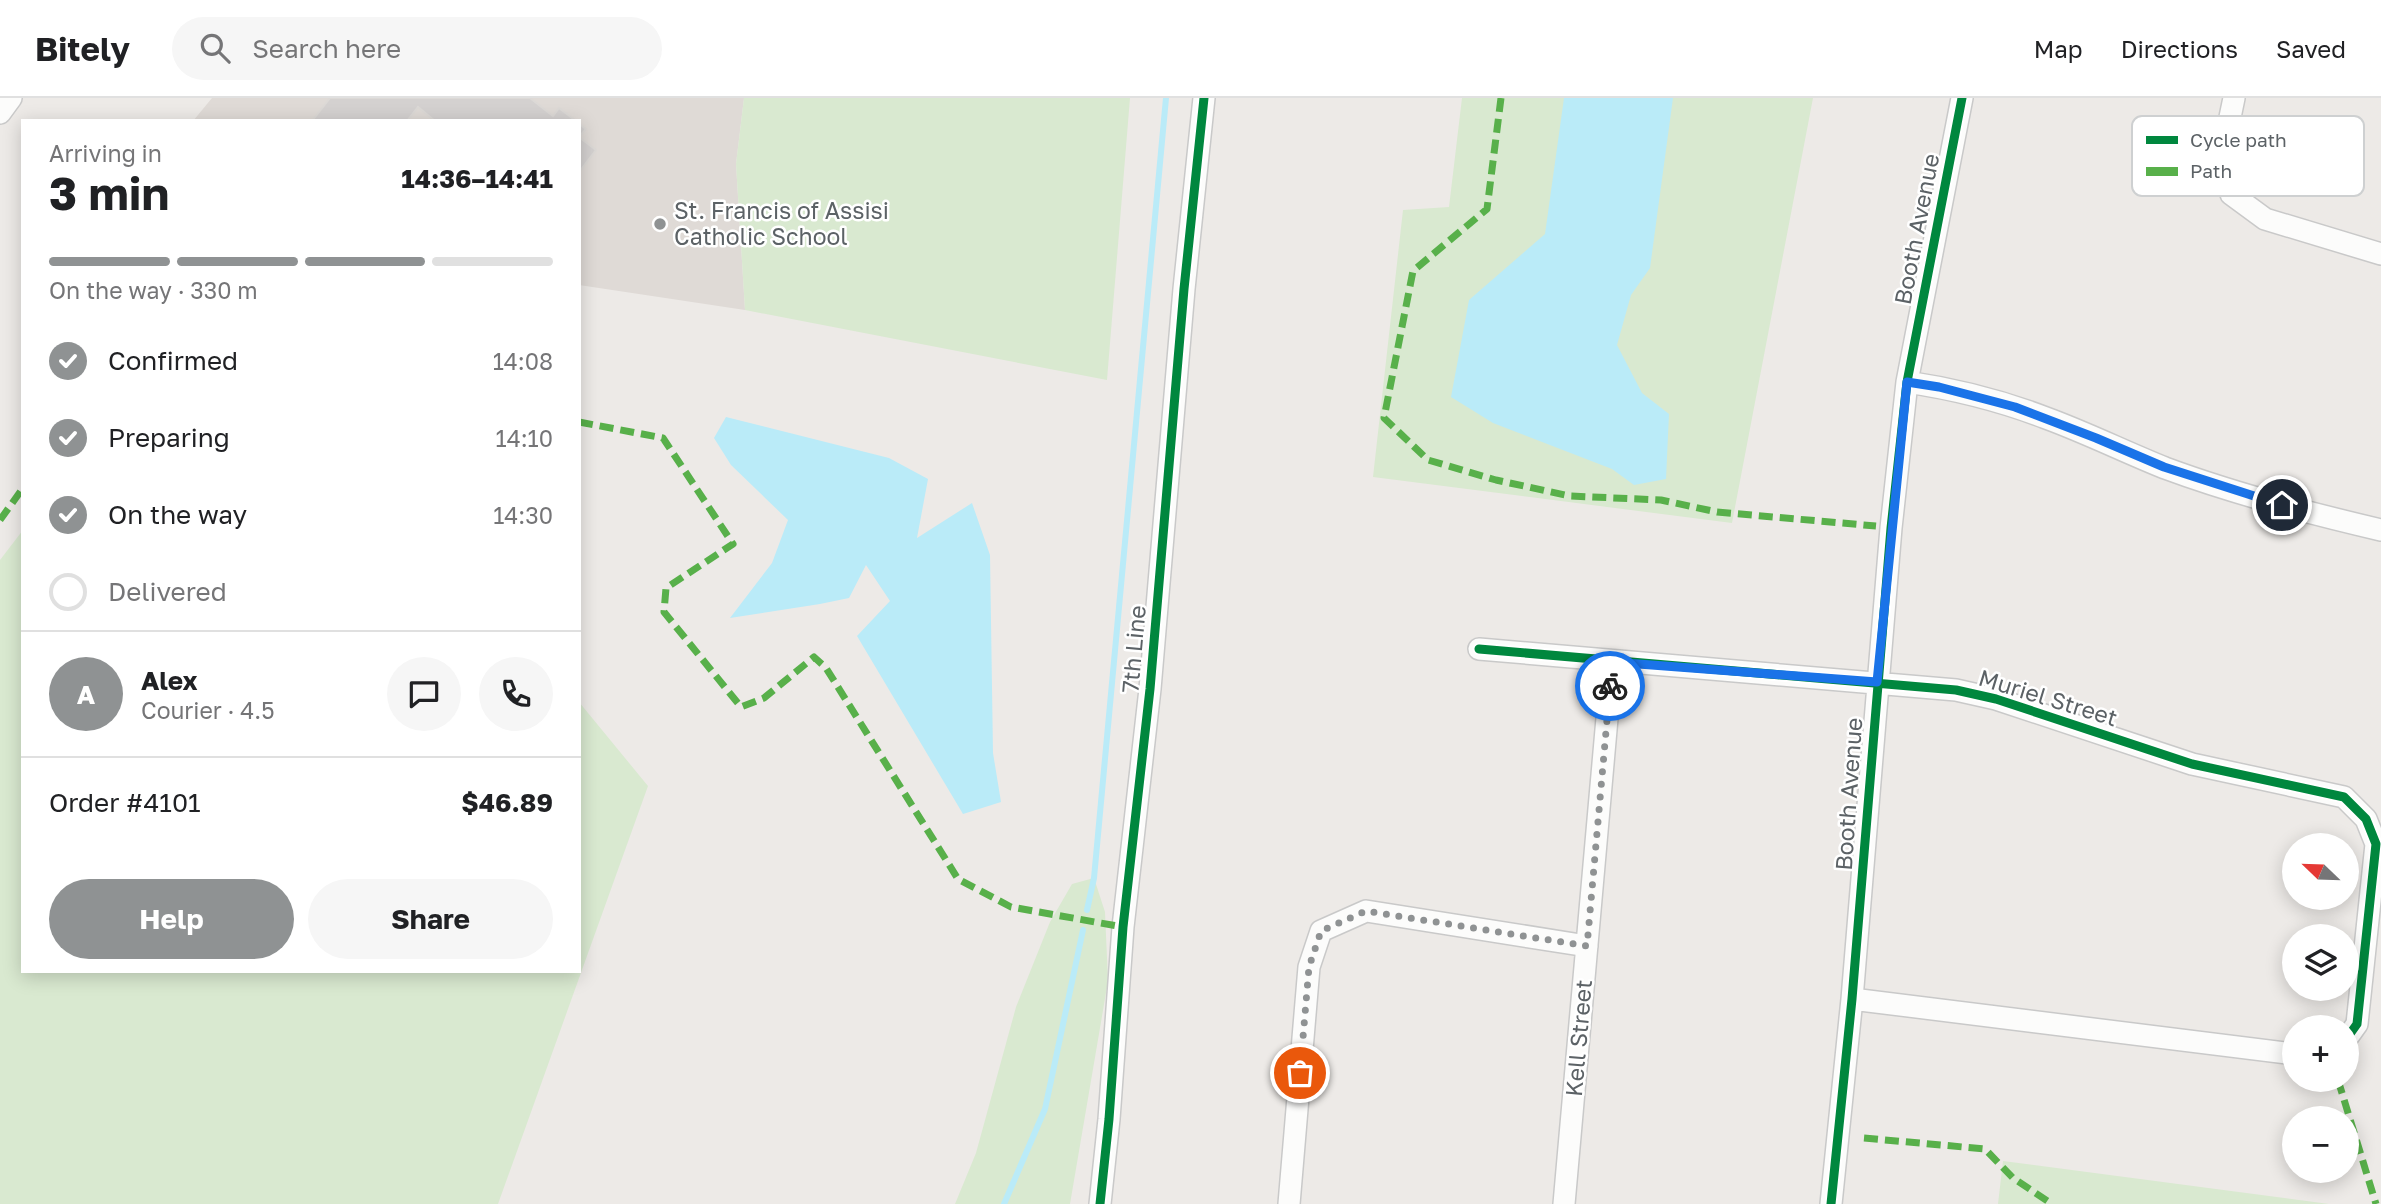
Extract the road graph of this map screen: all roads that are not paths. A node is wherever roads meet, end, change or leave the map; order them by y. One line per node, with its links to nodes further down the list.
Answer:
1 (11, 98): 5 (street)
2 (1203, 98): 18 (street, 7th Line)
3 (1962, 98): 9 (street, Booth Avenue)
4 (2234, 98): 6 (street)
5 (0, 113)
6 (2230, 116)
7 (2234, 196): 8 (street)
8 (2381, 254)
9 (1907, 382): 10 (street); 13 (street, Booth Avenue)
10 (2381, 530)
11 (1479, 649): 12 (street, Muriel Street)
12 (1612, 662): 13 (street, Muriel Street); 14 (street, Kell Street)
13 (1877, 682): 15 (street, Booth Avenue); 16 (street, Muriel Street)
14 (1587, 946): 19 (street); 20 (street, Kell Street)
15 (1852, 999): 17 (street); 21 (street, Booth Avenue)
16 (2358, 1015)
17 (2282, 1053)
18 (1100, 1204)
19 (1289, 1204)
20 (1564, 1204)
21 (1831, 1204)

